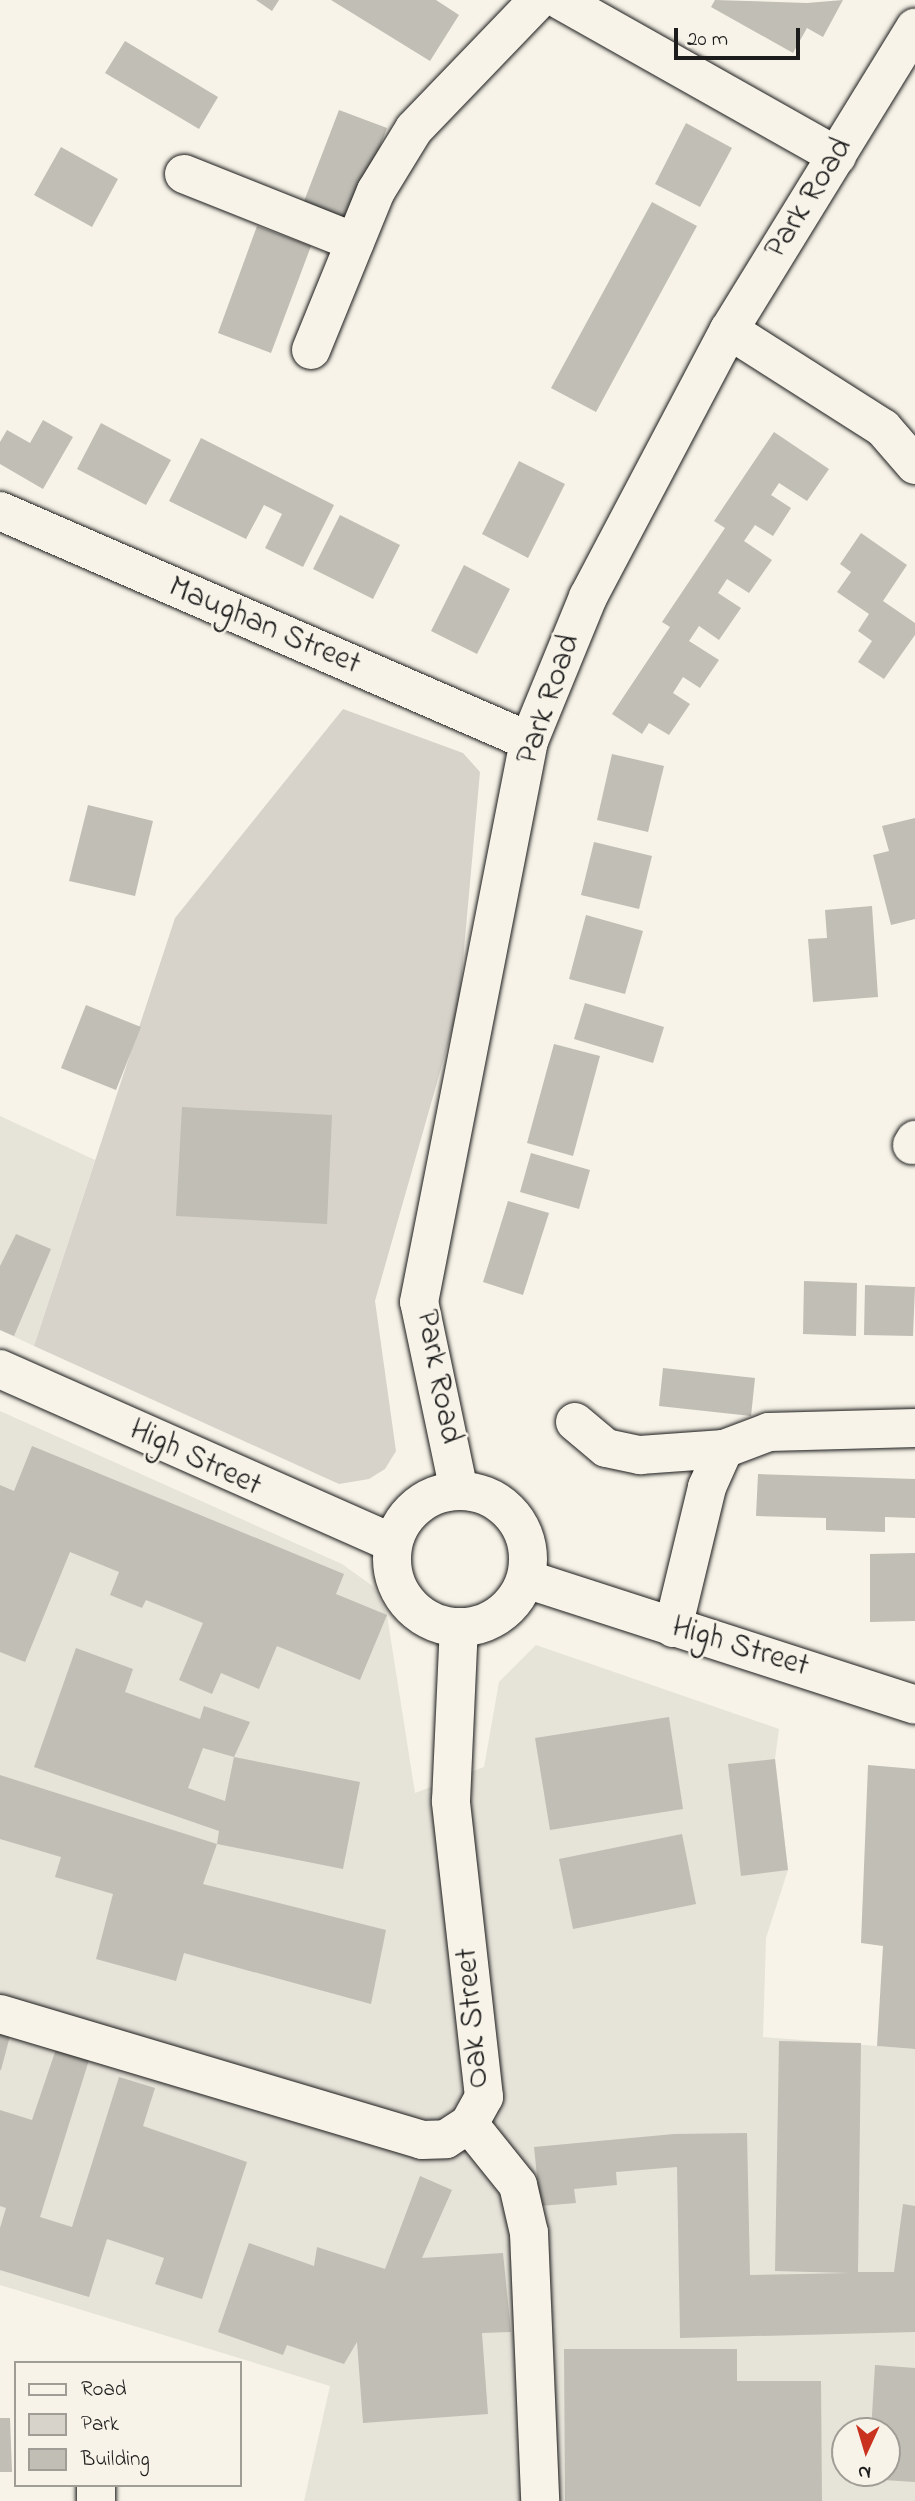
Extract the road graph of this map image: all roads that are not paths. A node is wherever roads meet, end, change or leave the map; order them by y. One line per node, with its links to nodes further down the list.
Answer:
1 (538, 0): 6 (street)
2 (560, 0): 4 (street)
3 (915, 28): 4 (street, Park Road)
4 (837, 156): 7 (street, Park Road)
5 (184, 174): 6 (street)
6 (355, 242): 8 (street)
7 (729, 330): 9 (street); 11 (street, Park Road)
8 (311, 351)
9 (915, 465)
10 (0, 511): 11 (street, Maughan Street)
11 (529, 741): 16 (street, Park Road)
12 (0, 1368): 17 (street, High Street)
13 (575, 1423): 15 (street)
14 (915, 1428): 15 (street)
15 (724, 1449): 20 (street)
16 (459, 1491): 17 (street); 18 (street)
17 (392, 1543): 19 (street)
18 (526, 1578): 19 (street); 20 (street, High Street)
19 (459, 1628): 23 (street, Oak Street)
20 (673, 1628): 21 (street, High Street)
21 (915, 1705)
22 (0, 2014): 23 (street, Oak Street)
23 (469, 2124): 24 (street)
24 (540, 2501)

